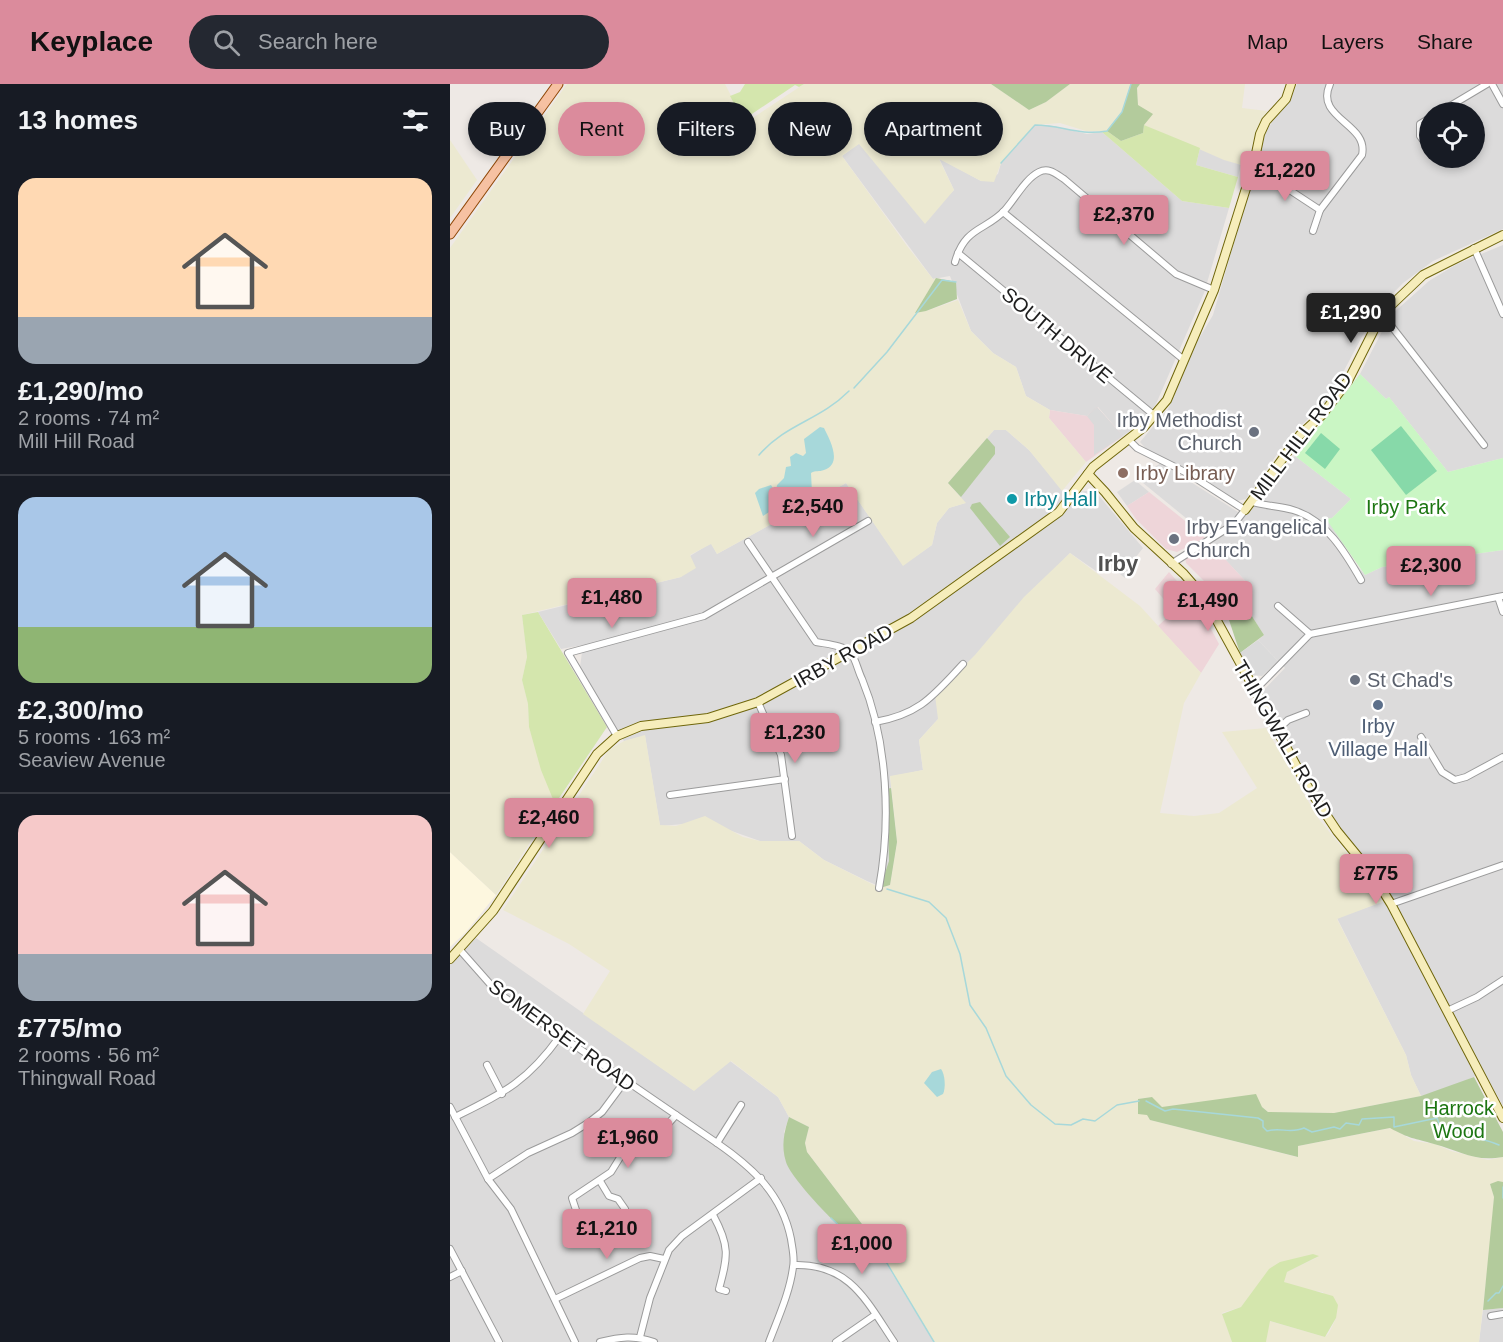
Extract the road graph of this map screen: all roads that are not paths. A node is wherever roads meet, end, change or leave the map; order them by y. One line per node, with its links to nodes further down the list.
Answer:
1 (558, 84): 12 (main road)
2 (1291, 84): 17 (street)
3 (1330, 84): 9 (street)
4 (1487, 84): 6 (street)
5 (1492, 84): 7 (street)
6 (1457, 102)
7 (1503, 104)
8 (1290, 178): 9 (street)
9 (1320, 210): 11 (street)
10 (1003, 212): 15 (street); 17 (street); 20 (street)
11 (1313, 231)
12 (450, 234)
13 (1503, 236): 14 (street, MILL HILL ROAD)
14 (1474, 248): 18 (street); 19 (street, MILL HILL ROAD)
15 (958, 253): 16 (street); 21 (street, SOUTH DRIVE)
16 (955, 262)
17 (1214, 290): 20 (street)
18 (1502, 311)
19 (1382, 314): 23 (street); 25 (street, MILL HILL ROAD)
20 (1184, 360): 21 (street)
21 (1156, 417): 22 (street, IRBY ROAD)
22 (1128, 439): 24 (street, IRBY ROAD); 26 (street)
23 (1484, 445)
24 (1088, 474): 29 (street, THINGWALL ROAD); 36 (street, IRBY ROAD)
25 (1252, 502): 26 (street, MILL HILL ROAD); 31 (street)
26 (1245, 510): 29 (street, MILL HILL ROAD)
27 (868, 521): 30 (street)
28 (748, 542): 30 (street)
29 (1171, 564): 38 (street, THINGWALL ROAD)
30 (771, 576): 36 (street); 43 (street)
31 (1361, 580)
32 (1500, 597): 34 (street); 35 (street)
33 (1278, 606): 35 (street)
34 (1503, 612)
35 (1310, 634): 38 (street)
36 (850, 653): 39 (street, IRBY ROAD); 41 (street)
37 (963, 664): 41 (street)
38 (1254, 691): 42 (street, THINGWALL ROAD)
39 (758, 702): 43 (street, IRBY ROAD); 46 (street)
40 (1306, 713): 42 (street)
41 (875, 722): 52 (street)
42 (1276, 731): 53 (street, THINGWALL ROAD)
43 (617, 736): 54 (street, IRBY ROAD)
44 (1421, 737): 45 (street)
45 (1503, 757)
46 (785, 779): 47 (street); 50 (street)
47 (679, 794): 48 (street); 49 (street)
48 (670, 795)
49 (680, 802)
50 (792, 836)
51 (1503, 865): 53 (street)
52 (879, 888)
53 (1391, 904): 57 (street, THINGWALL ROAD)
54 (460, 950): 55 (street, IRBY ROAD); 58 (street, SOMERSET ROAD)
55 (450, 959)
56 (1503, 980): 57 (street)
57 (1447, 1011): 66 (street, THINGWALL ROAD)
58 (560, 1036): 60 (street, SOMERSET ROAD); 61 (street)
59 (487, 1065): 61 (street)
60 (625, 1081): 64 (street, SOMERSET ROAD); 69 (street)
61 (502, 1094): 65 (street)
62 (741, 1105): 67 (street)
63 (450, 1107): 65 (street)
64 (676, 1115): 67 (street, SOMERSET ROAD); 70 (street)
65 (455, 1117): 69 (street)
66 (1503, 1118)
67 (717, 1143): 68 (street, SOMERSET ROAD)
68 (761, 1178): 72 (street); 76 (street, SOMERSET ROAD)
69 (488, 1179): 80 (street)
70 (600, 1181): 71 (street); 73 (street)
71 (625, 1209)
72 (713, 1215): 75 (street); 79 (street)
73 (591, 1228)
74 (450, 1249): 77 (street)
75 (664, 1259): 80 (street); 84 (street)
76 (794, 1265): 81 (street); 89 (street, SOMERSET ROAD)
77 (462, 1271): 78 (street); 85 (street)
78 (450, 1277)
79 (726, 1291)
80 (555, 1299): 86 (street)
81 (875, 1314): 90 (street); 91 (street)
82 (1503, 1314): 83 (street)
83 (1491, 1316)
84 (640, 1337): 87 (street); 88 (street)
85 (499, 1342)
86 (575, 1342)
87 (600, 1342)
88 (654, 1342)
89 (769, 1342)
90 (836, 1342)
91 (894, 1342)

